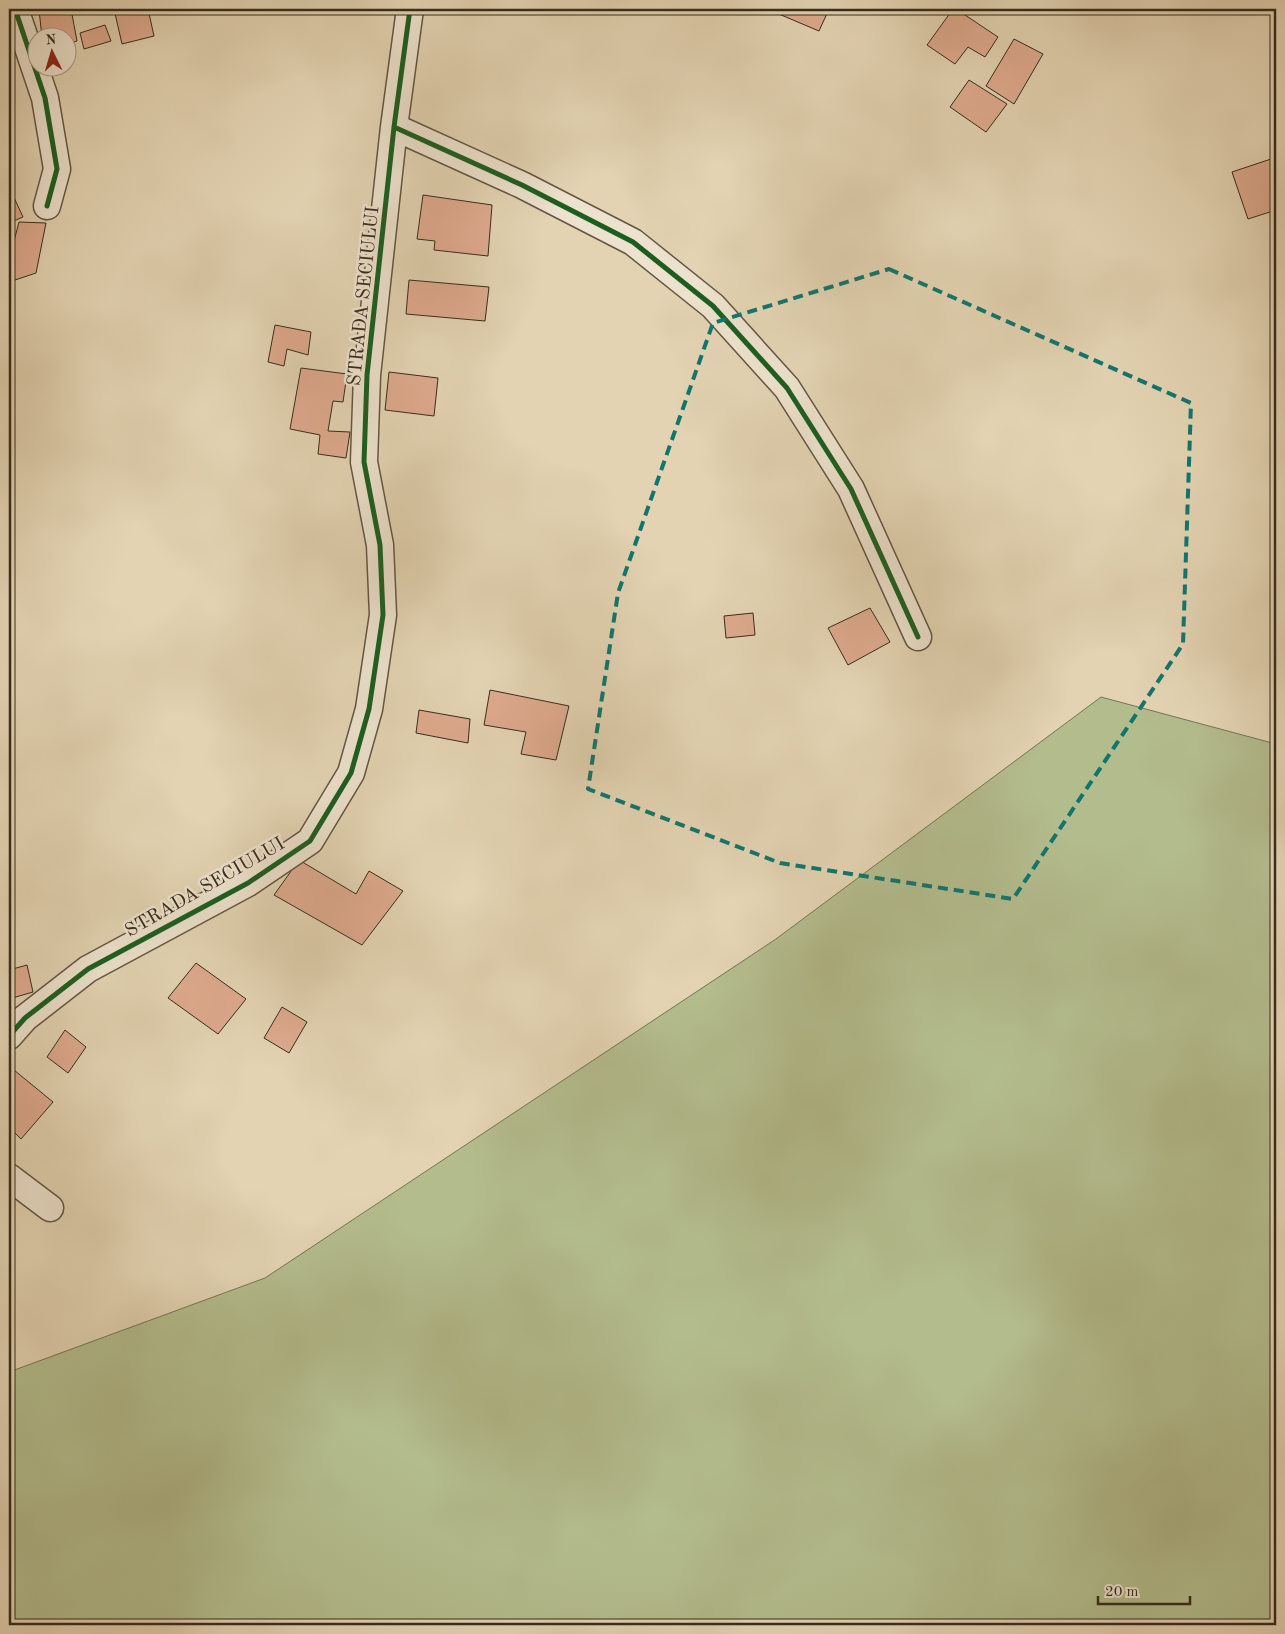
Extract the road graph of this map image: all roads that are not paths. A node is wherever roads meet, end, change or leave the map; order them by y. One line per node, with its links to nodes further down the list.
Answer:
1 (15, 9): 4 (street)
2 (410, 9): 3 (street, STRADA SECIULUI)
3 (394, 127): 5 (street); 6 (street, STRADA SECIULUI)
4 (47, 206)
5 (918, 637)
6 (9, 1036)
7 (9, 1178): 8 (street)
8 (50, 1208)

